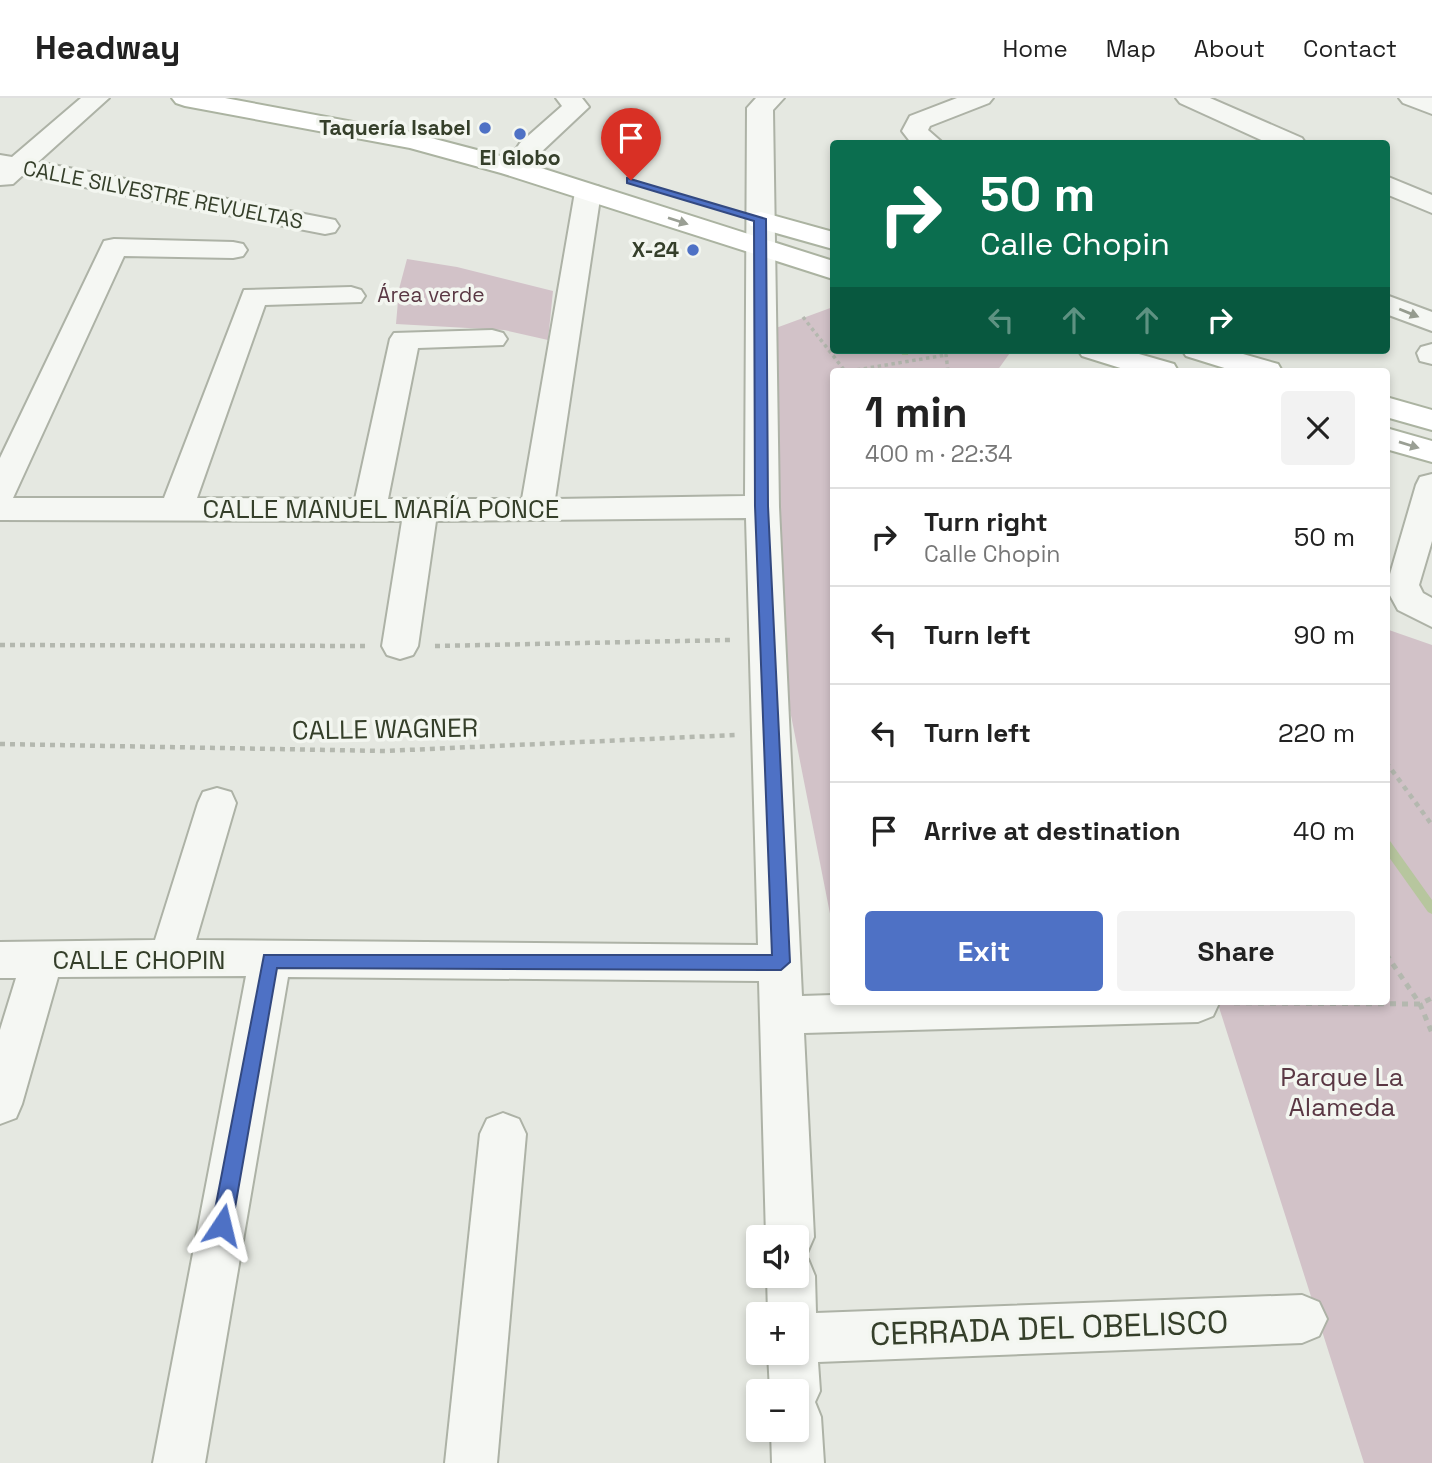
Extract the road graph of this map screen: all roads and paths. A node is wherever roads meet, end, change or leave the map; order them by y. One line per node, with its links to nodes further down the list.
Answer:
1 (96, 98): 13 (street)
2 (184, 98): 9 (main road)
3 (980, 98): 10 (street)
4 (1189, 98): 11 (street)
5 (1412, 98): 8 (street)
6 (571, 99): 12 (street)
7 (768, 99): 19 (street)
8 (1432, 106)
9 (307, 107): 12 (main road); 15 (main road)
10 (923, 140)
11 (1284, 140)
12 (529, 149): 16 (main road)
13 (6, 170): 18 (street, CALLE SILVESTRE REVUELTAS)
14 (1390, 186): 17 (street)
15 (588, 192): 19 (main road, one-way to 19); 49 (street)
16 (708, 204)
17 (1432, 205)
18 (325, 226)
19 (752, 226): 20 (main road); 22 (main road); 44 (street)
20 (830, 240)
21 (233, 250): 43 (street)
22 (830, 268)
23 (351, 296): 46 (street)
24 (1390, 305): 26 (street, one-way to 26)
25 (803, 317): 28 (path)
26 (1432, 322)
27 (492, 339): 47 (street)
28 (830, 349)
29 (834, 354): 33 (path)
30 (1106, 354): 36 (main road)
31 (1210, 354): 37 (main road)
32 (946, 355): 34 (path); 35 (path)
33 (846, 368)
34 (866, 368)
35 (948, 368)
36 (1153, 368)
37 (1257, 368)
38 (1390, 408): 39 (main road)
39 (1432, 420)
40 (1390, 439): 41 (main road, one-way to 41)
41 (1432, 452)
42 (1432, 485): 50 (street)
43 (0, 493)
44 (762, 506): 49 (street, CALLE MANUEL MARÍA PONCE); 52 (street)
45 (0, 509): 46 (street, CALLE MANUEL MARÍA PONCE)
46 (177, 509): 47 (street, CALLE MANUEL MARÍA PONCE)
47 (369, 509): 48 (street, CALLE MANUEL MARÍA PONCE)
48 (421, 509): 49 (street, CALLE MANUEL MARÍA PONCE); 51 (street)
49 (537, 510)
50 (1432, 614)
51 (400, 646)
52 (771, 733): 53 (path, CALLE WAGNER); 62 (street)
53 (0, 744)
54 (1390, 767): 56 (path)
55 (217, 803): 57 (street)
56 (1432, 825)
57 (170, 958): 59 (street, CALLE CHOPIN); 60 (street, CALLE CHOPIN)
58 (0, 960): 59 (street, CALLE CHOPIN)
59 (42, 960): 69 (street)
60 (270, 960): 62 (street, CALLE CHOPIN); 75 (street)
61 (1390, 960): 65 (path)
62 (781, 962): 67 (street)
63 (1432, 998): 65 (path)
64 (1390, 1004): 65 (path)
65 (1420, 1004): 68 (path)
66 (1129, 1005): 67 (street)
67 (783, 1015): 71 (street)
68 (1432, 1033)
69 (0, 1104)
70 (503, 1134): 76 (street)
71 (790, 1225)
72 (1302, 1319): 73 (street, CERRADA DEL OBELISCO)
73 (809, 1338)
74 (797, 1442): 77 (street)
75 (179, 1463)
76 (471, 1463)
77 (798, 1463)

